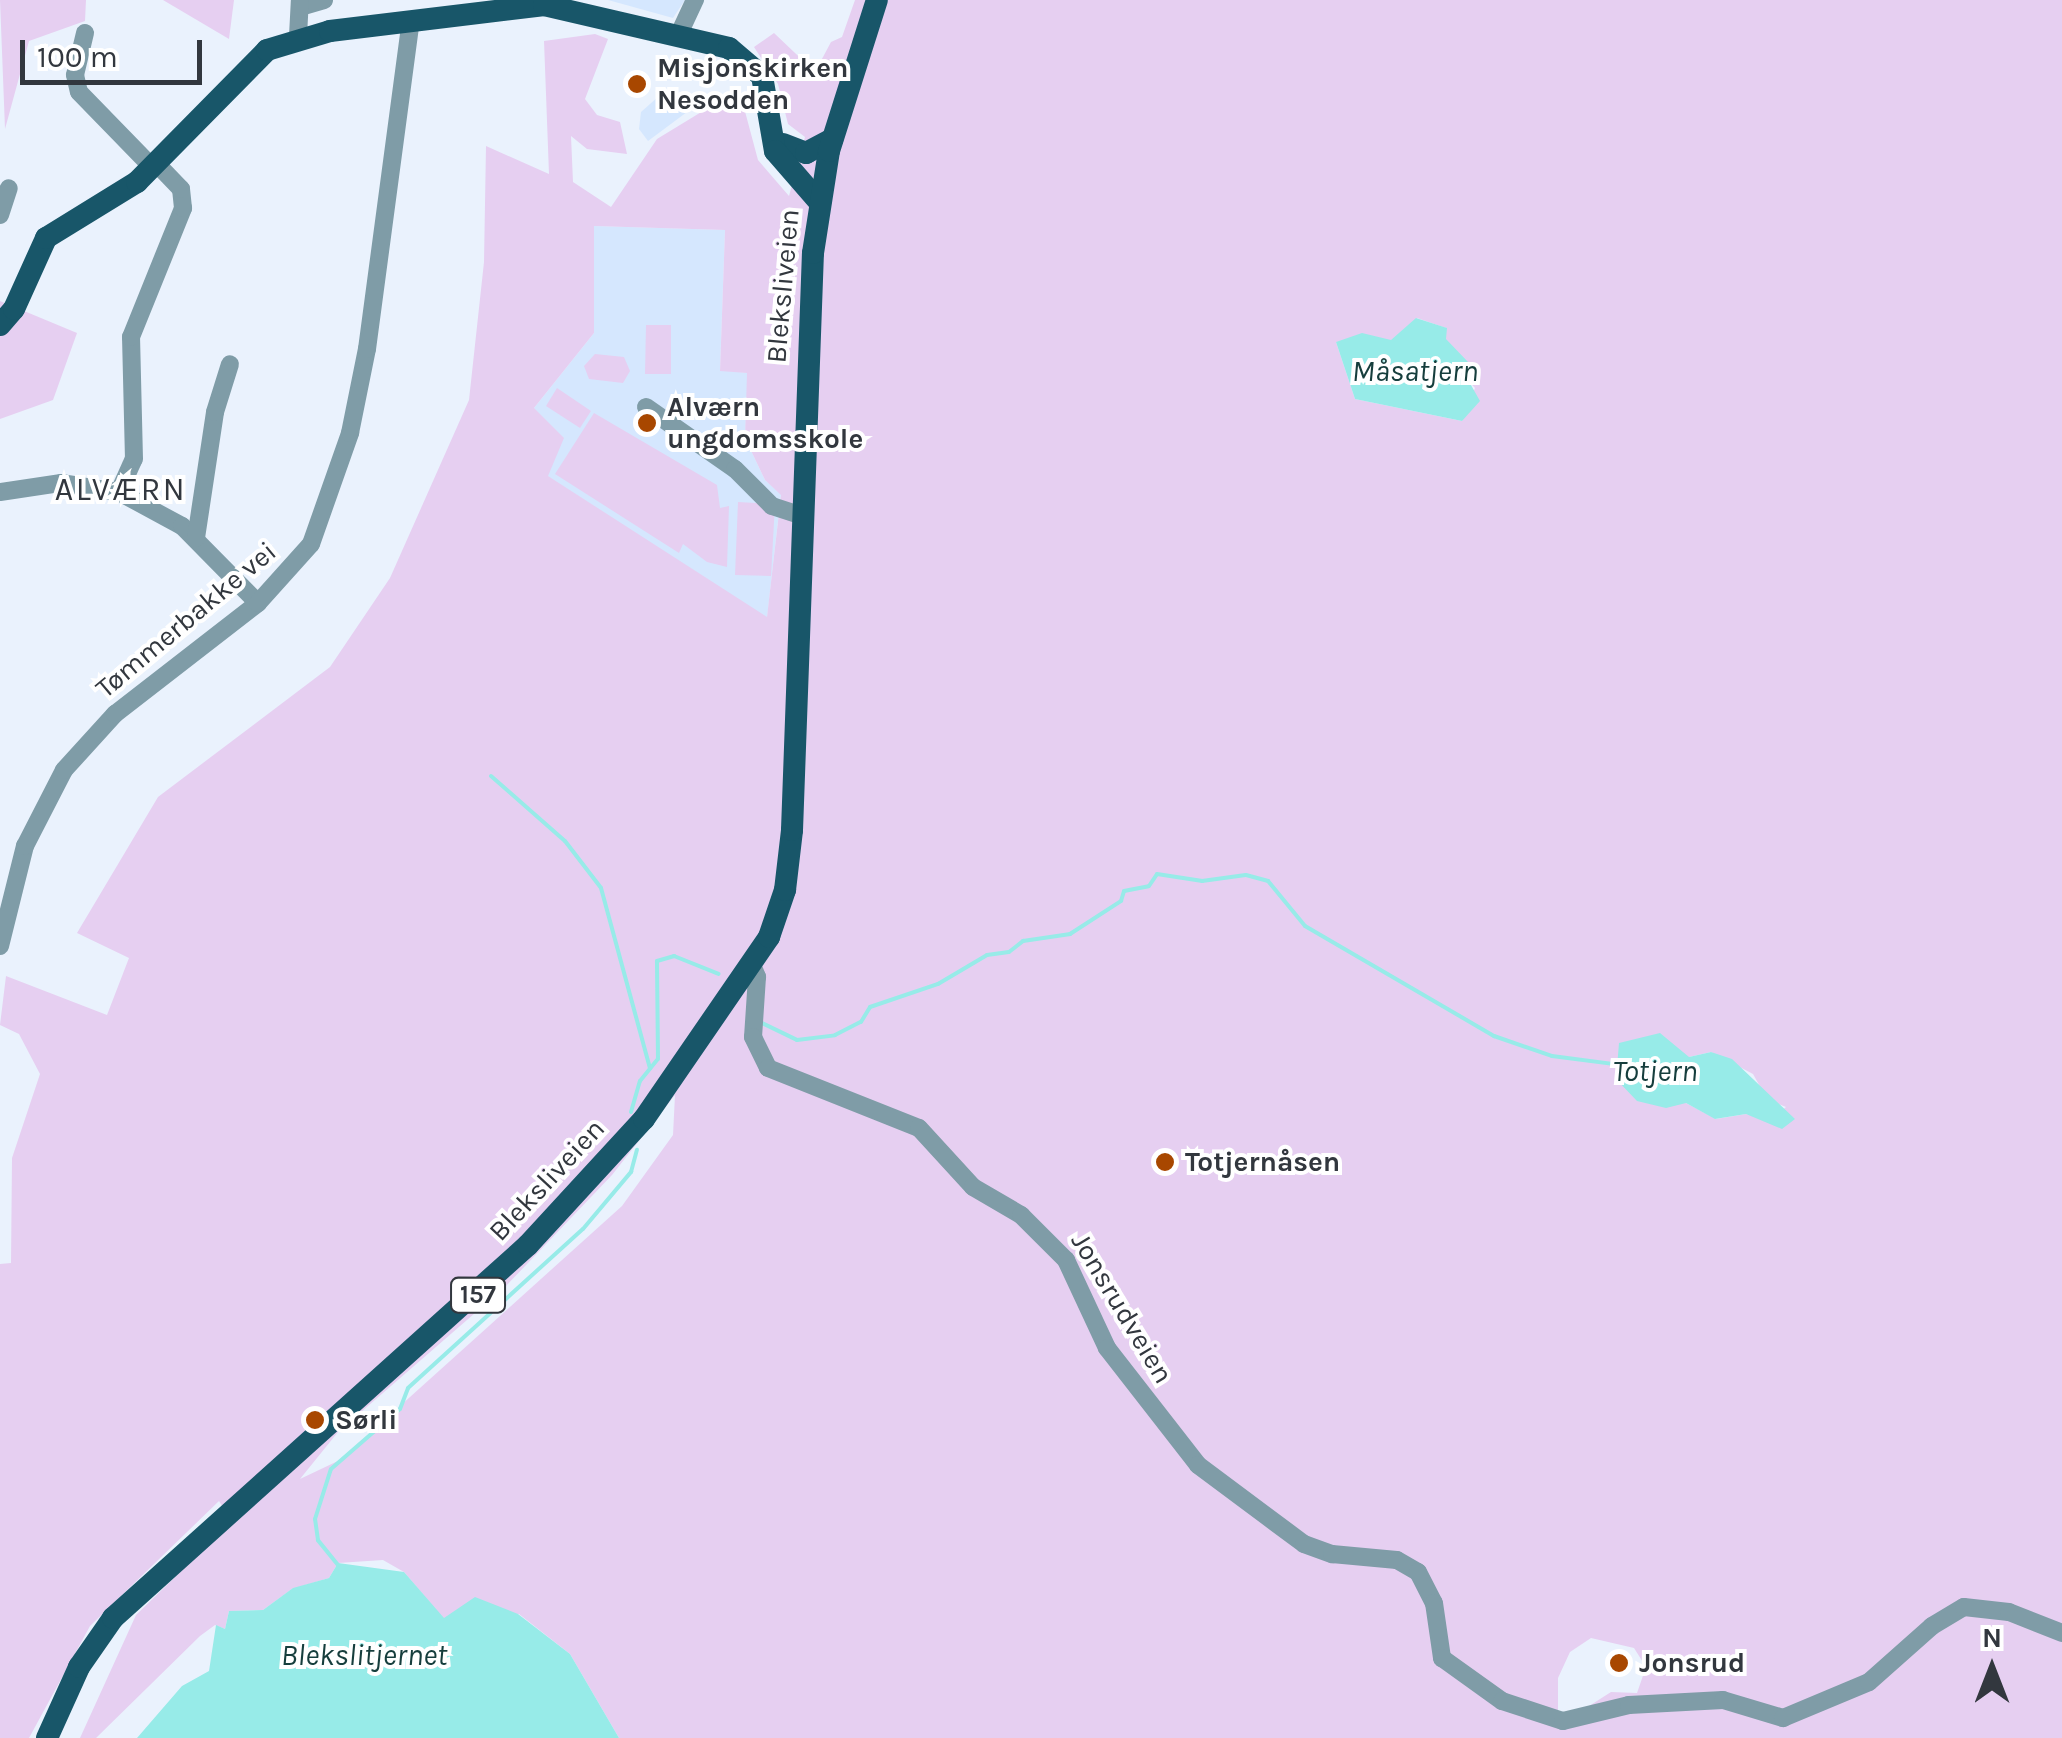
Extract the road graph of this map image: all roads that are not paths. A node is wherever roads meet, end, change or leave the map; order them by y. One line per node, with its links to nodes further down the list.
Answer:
1 (324, 0): 4 (street)
2 (695, 0): 8 (street)
3 (877, 0): 11 (main road, 157)
4 (300, 3): 9 (street)
5 (570, 4): 6 (main road); 8 (main road)
6 (411, 20): 9 (main road); 24 (street, Tømmerbakke vei)
7 (85, 33): 13 (street)
8 (679, 34): 10 (main road)
9 (298, 36): 13 (main road)
10 (771, 119): 12 (main road); 15 (main road)
11 (832, 139): 12 (main road); 15 (main road, 157)
12 (783, 144): 15 (main road)
13 (154, 165): 17 (main road); 21 (street)
14 (9, 188): 16 (street)
15 (821, 192): 22 (main road, Bleksliveien / 157)
16 (0, 215)
17 (0, 325)
18 (230, 364): 23 (street)
19 (646, 406): 22 (street)
20 (0, 492): 21 (street)
21 (120, 492): 23 (street)
22 (800, 515): 26 (main road, Bleksliveien / 157)
23 (196, 538): 24 (street)
24 (258, 602): 25 (street, Tømmerbakke vei)
25 (0, 946)
26 (752, 965): 27 (street, Jonsrudveien); 28 (main road, Bleksliveien / 157)
27 (2062, 1633)
28 (48, 1738)

